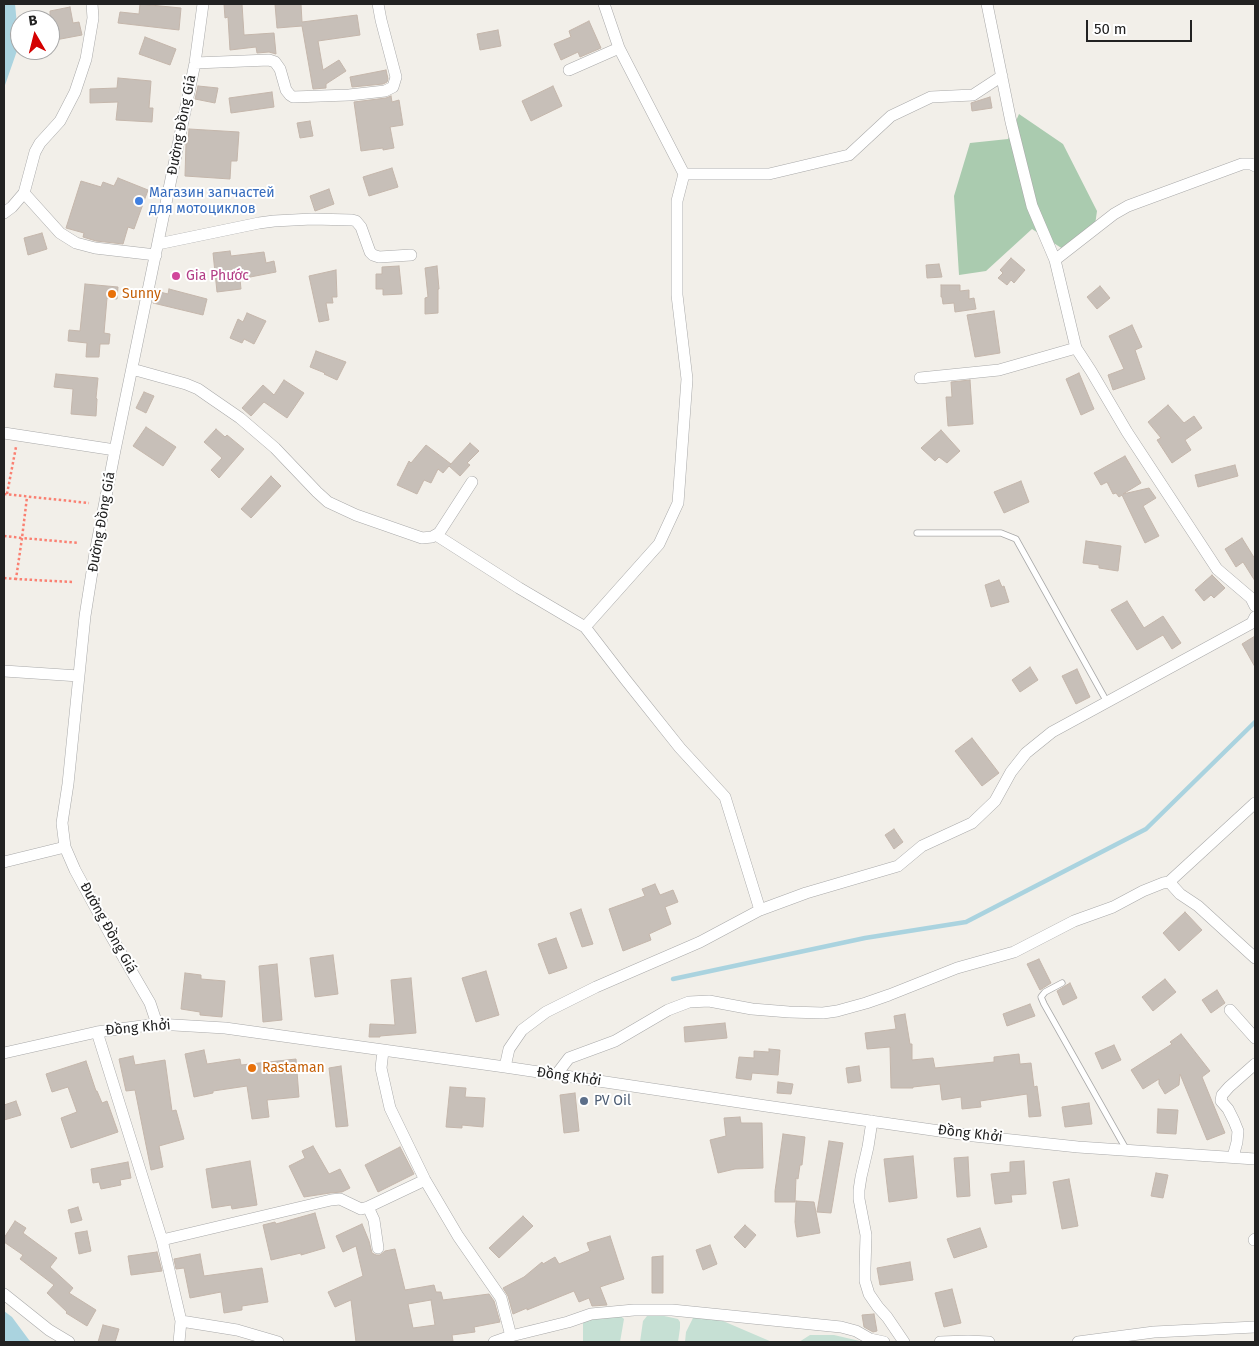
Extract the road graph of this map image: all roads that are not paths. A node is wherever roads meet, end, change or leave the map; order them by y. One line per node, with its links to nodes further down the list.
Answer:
1 (92, 4): 12 (street)
2 (203, 4): 7 (street, Đường Đồng Giá)
3 (378, 4): 7 (street)
4 (604, 4): 6 (street)
5 (987, 4): 9 (street)
6 (619, 48): 8 (street); 11 (street)
7 (195, 63): 14 (street, Đường Đồng Giá)
8 (568, 70)
9 (1002, 76): 11 (street); 16 (street)
10 (1255, 166): 16 (street)
11 (684, 174): 27 (street)
12 (24, 194): 13 (street); 14 (street)
13 (4, 214)
14 (157, 249): 15 (street); 18 (street, Đường Đồng Giá)
15 (411, 255)
16 (1055, 260): 17 (street)
17 (1076, 348): 19 (street); 25 (street)
18 (132, 369): 21 (street, Đường Đồng Giá); 24 (street)
19 (920, 378)
20 (4, 433): 21 (street)
21 (115, 450): 29 (street, Đường Đồng Giá)
22 (472, 482): 24 (street)
23 (917, 533): 30 (lane)
24 (436, 535): 27 (street)
25 (1255, 606)
26 (1255, 618): 30 (street)
27 (585, 626): 35 (street)
28 (4, 671): 29 (street)
29 (79, 676): 32 (street, Đường Đồng Giá)
30 (1107, 702): 35 (street)
31 (1255, 802): 34 (street)
32 (65, 847): 33 (street); 39 (street, Đường Đồng Giá)
33 (4, 862)
34 (1169, 882): 36 (street); 46 (street)
35 (760, 910): 45 (street)
36 (1255, 958)
37 (1062, 983): 48 (lane)
38 (1230, 1010): 41 (street)
39 (157, 1024): 40 (street, Đồng Khởi); 42 (street, Đồng Khởi)
40 (97, 1032): 43 (street, Đồng Khởi); 53 (street)
41 (1255, 1038)
42 (383, 1051): 45 (street, Đồng Khởi); 51 (street)
43 (4, 1053)
44 (1255, 1064): 49 (street)
45 (505, 1067): 46 (street, Đồng Khởi)
46 (556, 1075): 47 (street, Đồng Khởi)
47 (872, 1121): 48 (street, Đồng Khởi); 64 (street)
48 (1126, 1149): 49 (street, Đồng Khởi)
49 (1233, 1157): 50 (street, Đồng Khởi)
50 (1255, 1159)
51 (425, 1180): 52 (street); 58 (street)
52 (368, 1207): 53 (street); 54 (street)
53 (162, 1240): 56 (street)
54 (378, 1248)
55 (4, 1294): 59 (street)
56 (181, 1321): 60 (street); 61 (street)
57 (1255, 1327): 67 (street)
58 (511, 1336): 62 (street); 63 (street)
59 (69, 1342)
60 (179, 1342)
61 (278, 1342)
62 (494, 1342)
63 (884, 1342)
64 (904, 1342)
65 (940, 1342): 66 (street)
66 (989, 1342)
67 (1078, 1342)

